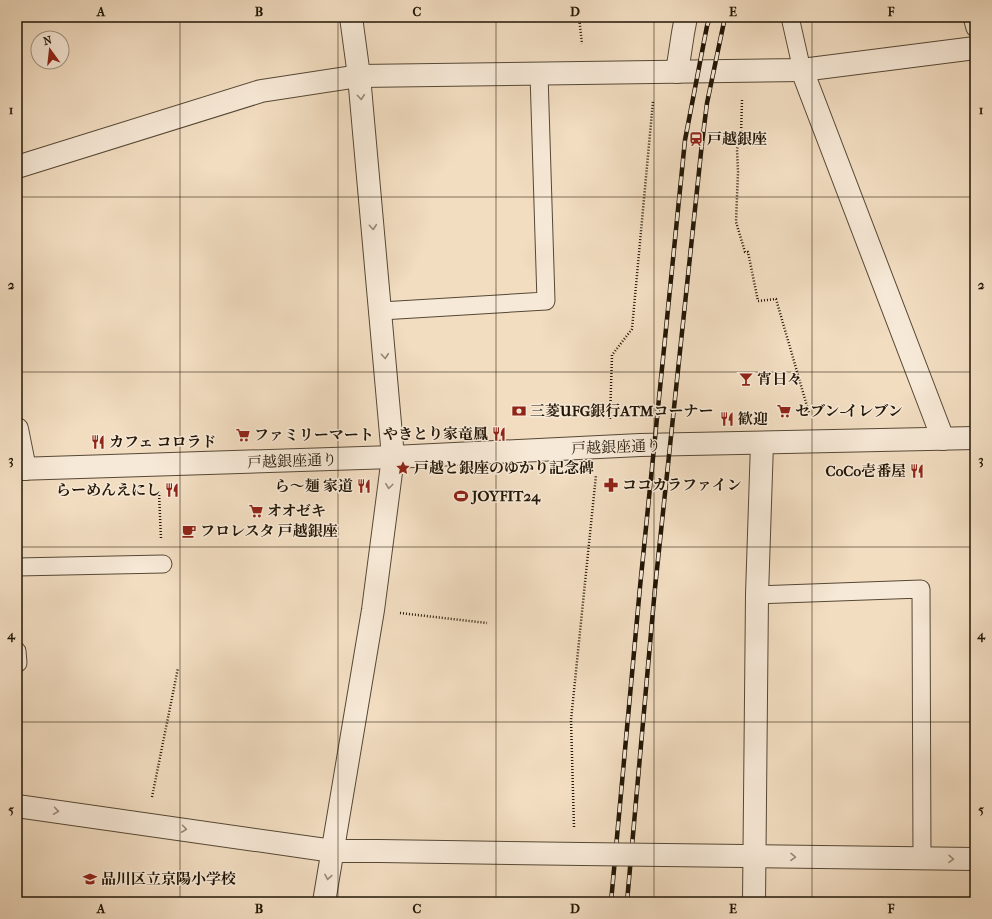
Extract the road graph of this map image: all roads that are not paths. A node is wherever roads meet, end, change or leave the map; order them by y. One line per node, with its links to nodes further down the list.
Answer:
1 (351, 17): 10 (street)
2 (686, 17): 8 (street)
3 (790, 17): 7 (lane)
4 (972, 17): 5 (lane)
5 (975, 28)
6 (975, 48): 7 (street)
7 (802, 70): 8 (street); 15 (street)
8 (677, 72): 9 (street)
9 (539, 74): 10 (street); 12 (lane)
10 (359, 76): 11 (street); 12 (street, one-way to 12)
11 (17, 167)
12 (381, 311): 17 (street, one-way to 17)
13 (17, 429): 18 (street)
14 (975, 438): 15 (street, 戸越銀座通り)
15 (943, 439): 16 (street, 戸越銀座通り)
16 (762, 443): 17 (street, 戸越銀座通り); 21 (street)
17 (393, 457): 18 (street, 戸越銀座通り); 23 (street, one-way to 23)
18 (21, 469)
19 (163, 564): 20 (lane)
20 (17, 567)
21 (757, 595): 24 (street); 25 (lane)
22 (17, 806): 23 (street, one-way to 23)
23 (333, 851): 24 (street, bridge); 27 (street, one-way to 27)
24 (754, 857): 25 (street, one-way to 25); 28 (street)
25 (922, 859): 26 (street, one-way to 26)
26 (975, 859)
27 (324, 902)
28 (754, 902)

